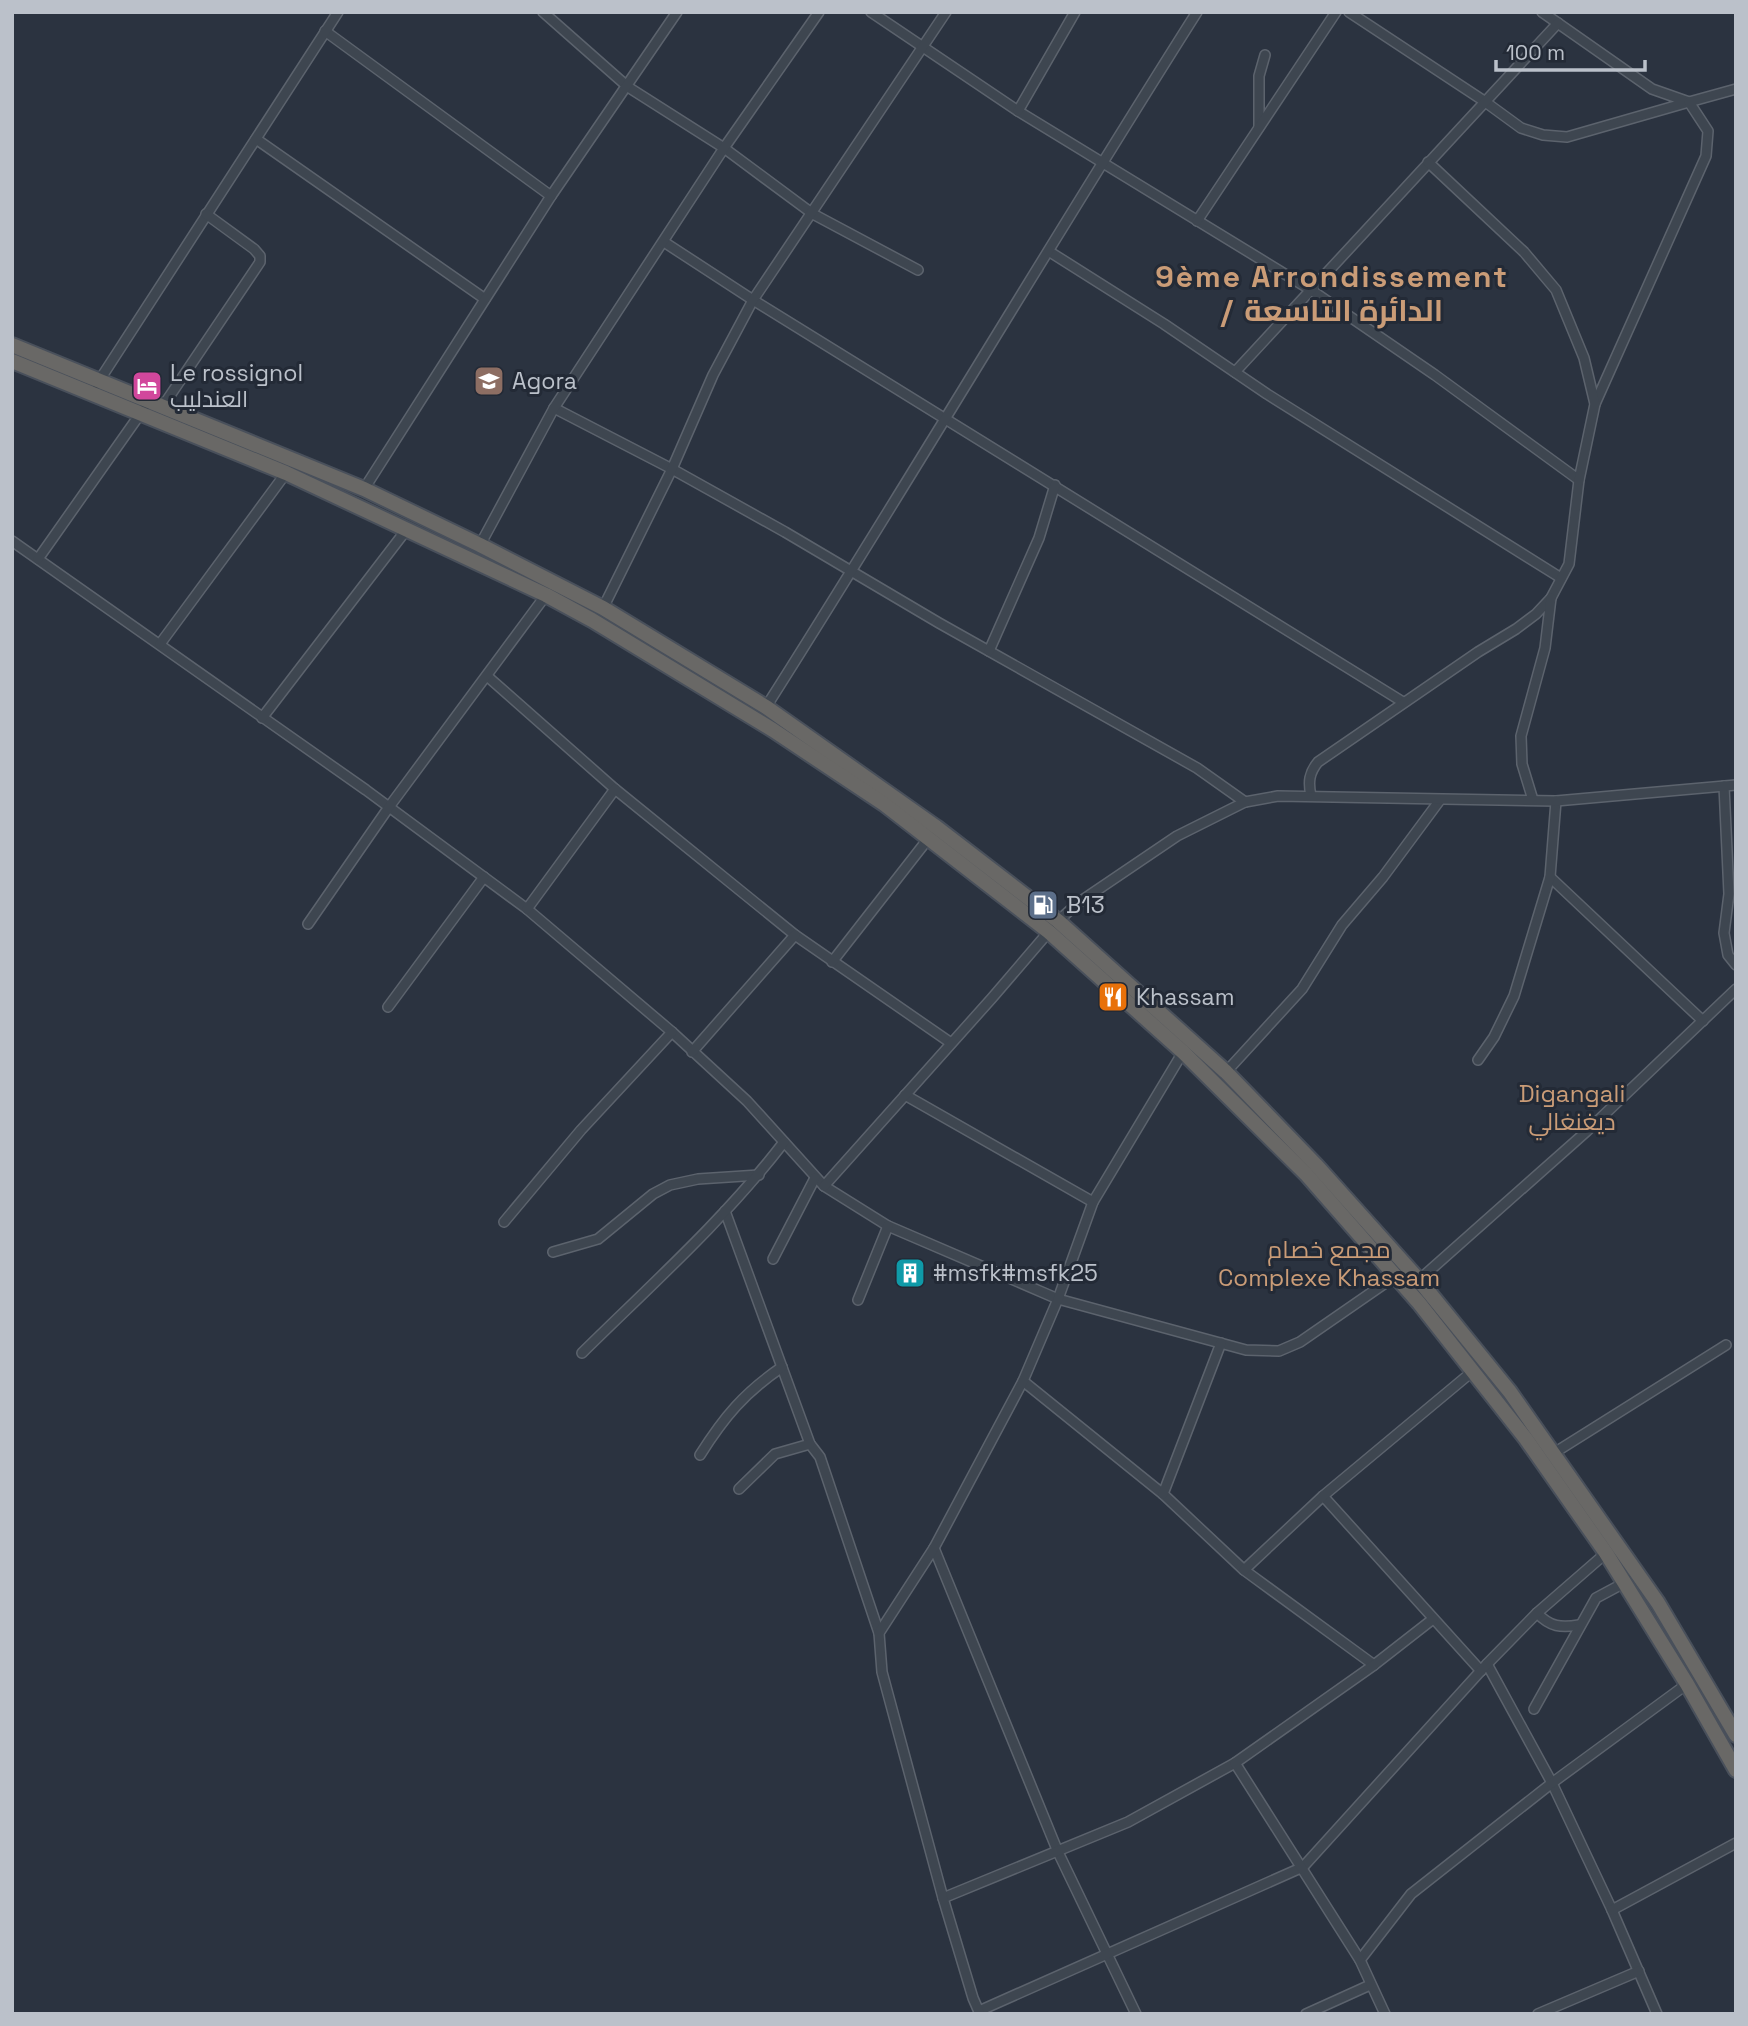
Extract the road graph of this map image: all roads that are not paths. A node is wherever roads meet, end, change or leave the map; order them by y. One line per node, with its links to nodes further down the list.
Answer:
1 (338, 12): 13 (street)
2 (543, 12): 16 (street)
3 (677, 12): 16 (street)
4 (819, 12): 23 (street)
5 (871, 12): 14 (street)
6 (946, 12): 14 (street)
7 (1075, 12): 20 (street)
8 (1197, 12): 25 (street)
9 (1336, 12): 21 (street)
10 (1349, 12): 18 (street)
11 (1542, 12): 12 (street)
12 (1558, 23): 18 (street); 19 (street)
13 (325, 31): 22 (street); 26 (street)
14 (923, 48): 20 (street); 28 (street)
15 (1265, 55): 21 (street)
16 (628, 87): 23 (street); 26 (street)
17 (1736, 89): 19 (street)
18 (1484, 101): 19 (street); 24 (street)
19 (1689, 102): 40 (street)
20 (1018, 111): 25 (street)
21 (1258, 129): 29 (street)
22 (256, 139): 27 (street); 34 (street)
23 (724, 148): 28 (street); 30 (street)
24 (1428, 162): 33 (street); 40 (street)
25 (1102, 163): 29 (street); 31 (street)
26 (551, 196): 34 (street)
27 (206, 214): 39 (street); 41 (street)
28 (813, 214): 32 (street); 35 (street)
29 (1197, 221): 33 (street)
30 (664, 242): 35 (street); 42 (street)
31 (1050, 252): 38 (street); 43 (street)
32 (918, 270)
33 (1311, 290): 38 (street); 46 (street)
34 (485, 299): 48 (street)
35 (753, 300): 43 (street); 44 (street)
36 (12, 345): 39 (highway)
37 (12, 360): 39 (highway)
38 (1235, 372): 54 (street)
39 (95, 386): 41 (highway)
40 (1595, 404): 46 (street)
41 (151, 406): 45 (highway); 48 (highway); 52 (street)
42 (554, 408): 44 (street); 51 (street)
43 (947, 419): 47 (street); 53 (street)
44 (673, 469): 53 (street); 57 (street)
45 (286, 473): 49 (highway); 58 (street)
46 (1579, 480): 54 (street)
47 (1055, 485): 59 (street); 61 (street)
48 (364, 489): 51 (highway)
49 (407, 529): 55 (highway); 63 (street)
50 (12, 541): 52 (street)
51 (480, 544): 57 (highway)
52 (38, 559): 58 (street)
53 (853, 570): 59 (street); 62 (street)
54 (1561, 578): 56 (street)
55 (546, 595): 60 (street); 73 (highway)
56 (1551, 598): 61 (street); 69 (street)
57 (603, 608): 62 (highway)
58 (160, 644): 63 (street)
59 (989, 651): 71 (street)
60 (487, 676): 66 (street); 72 (street)
61 (1404, 702): 67 (street)
62 (766, 707): 78 (highway)
63 (262, 718): 72 (street)
64 (1736, 785): 65 (street)
65 (1724, 786): 70 (street); 81 (street)
66 (615, 789): 76 (street); 79 (street)
67 (1311, 796): 68 (street); 71 (street)
68 (1440, 800): 69 (street); 90 (street)
69 (1533, 800): 70 (street)
70 (1556, 801): 75 (street)
71 (1245, 802): 78 (street)
72 (389, 807): 74 (street); 77 (street)
73 (928, 839): 78 (highway); 80 (street)
74 (484, 877): 76 (street); 83 (street)
75 (1550, 877): 84 (street); 89 (street)
76 (527, 909): 85 (street)
77 (308, 924)
78 (1053, 926): 86 (street); 88 (highway); 90 (highway)
79 (795, 935): 80 (street); 87 (street)
80 (832, 962): 86 (street)
81 (1736, 965)
82 (1736, 989): 84 (street)
83 (388, 1007)
84 (1703, 1021): 103 (street)
85 (672, 1031): 87 (street); 98 (street)
86 (951, 1043): 91 (street)
87 (692, 1052): 92 (street)
88 (1183, 1052): 96 (street); 102 (highway)
89 (1478, 1060)
90 (1226, 1072): 103 (highway)
91 (905, 1095): 95 (street); 96 (street)
92 (784, 1142): 93 (street); 94 (street)
93 (759, 1175): 97 (street); 100 (street)
94 (815, 1178): 95 (street); 101 (street)
95 (824, 1186): 99 (street)
96 (1093, 1202): 104 (street)
97 (725, 1211): 108 (street); 109 (street)
98 (505, 1222)
99 (888, 1226): 104 (street); 105 (street)
100 (554, 1252)
101 (773, 1259)
102 (1394, 1277): 106 (street); 110 (highway)
103 (1419, 1280): 113 (highway)
104 (1058, 1299): 106 (street); 111 (street)
105 (858, 1300)
106 (1221, 1343): 116 (street)
107 (1726, 1345): 113 (street)
108 (582, 1353)
109 (782, 1367): 112 (street); 114 (street)
110 (1473, 1371): 117 (street); 119 (highway)
111 (1023, 1381): 116 (street); 118 (street)
112 (810, 1444): 115 (street); 125 (street)
113 (1554, 1453): 130 (highway)
114 (700, 1455)
115 (739, 1489)
116 (1163, 1494): 120 (street)
117 (1323, 1496): 120 (street); 123 (street)
118 (934, 1548): 125 (street); 135 (street)
119 (1606, 1553): 121 (highway); 122 (street)
120 (1244, 1570): 126 (street)
121 (1624, 1584): 124 (street); 128 (highway)
122 (1537, 1613): 124 (street); 127 (street)
123 (1433, 1619): 126 (street); 127 (street)
124 (1579, 1625): 129 (street)
125 (880, 1633): 137 (street)
126 (1374, 1665): 131 (street)
127 (1484, 1668): 133 (street); 136 (street)
128 (1687, 1684): 132 (highway); 133 (street)
129 (1534, 1709)
130 (1736, 1735)
131 (1235, 1763): 135 (street); 136 (street)
132 (1736, 1770)
133 (1552, 1783): 138 (street); 140 (street)
134 (1736, 1843): 138 (street)
135 (1058, 1852): 137 (street); 139 (street)
136 (1303, 1867): 139 (street); 140 (street)
137 (943, 1898): 143 (street)
138 (1612, 1910): 141 (street)
139 (1106, 1954): 143 (street); 144 (street)
140 (1360, 1960): 142 (street)
141 (1639, 1971): 147 (street); 148 (street)
142 (1370, 1985): 145 (street); 146 (street)
143 (980, 2013)
144 (1136, 2014)
145 (1306, 2014)
146 (1385, 2014)
147 (1538, 2014)
148 (1657, 2014)

